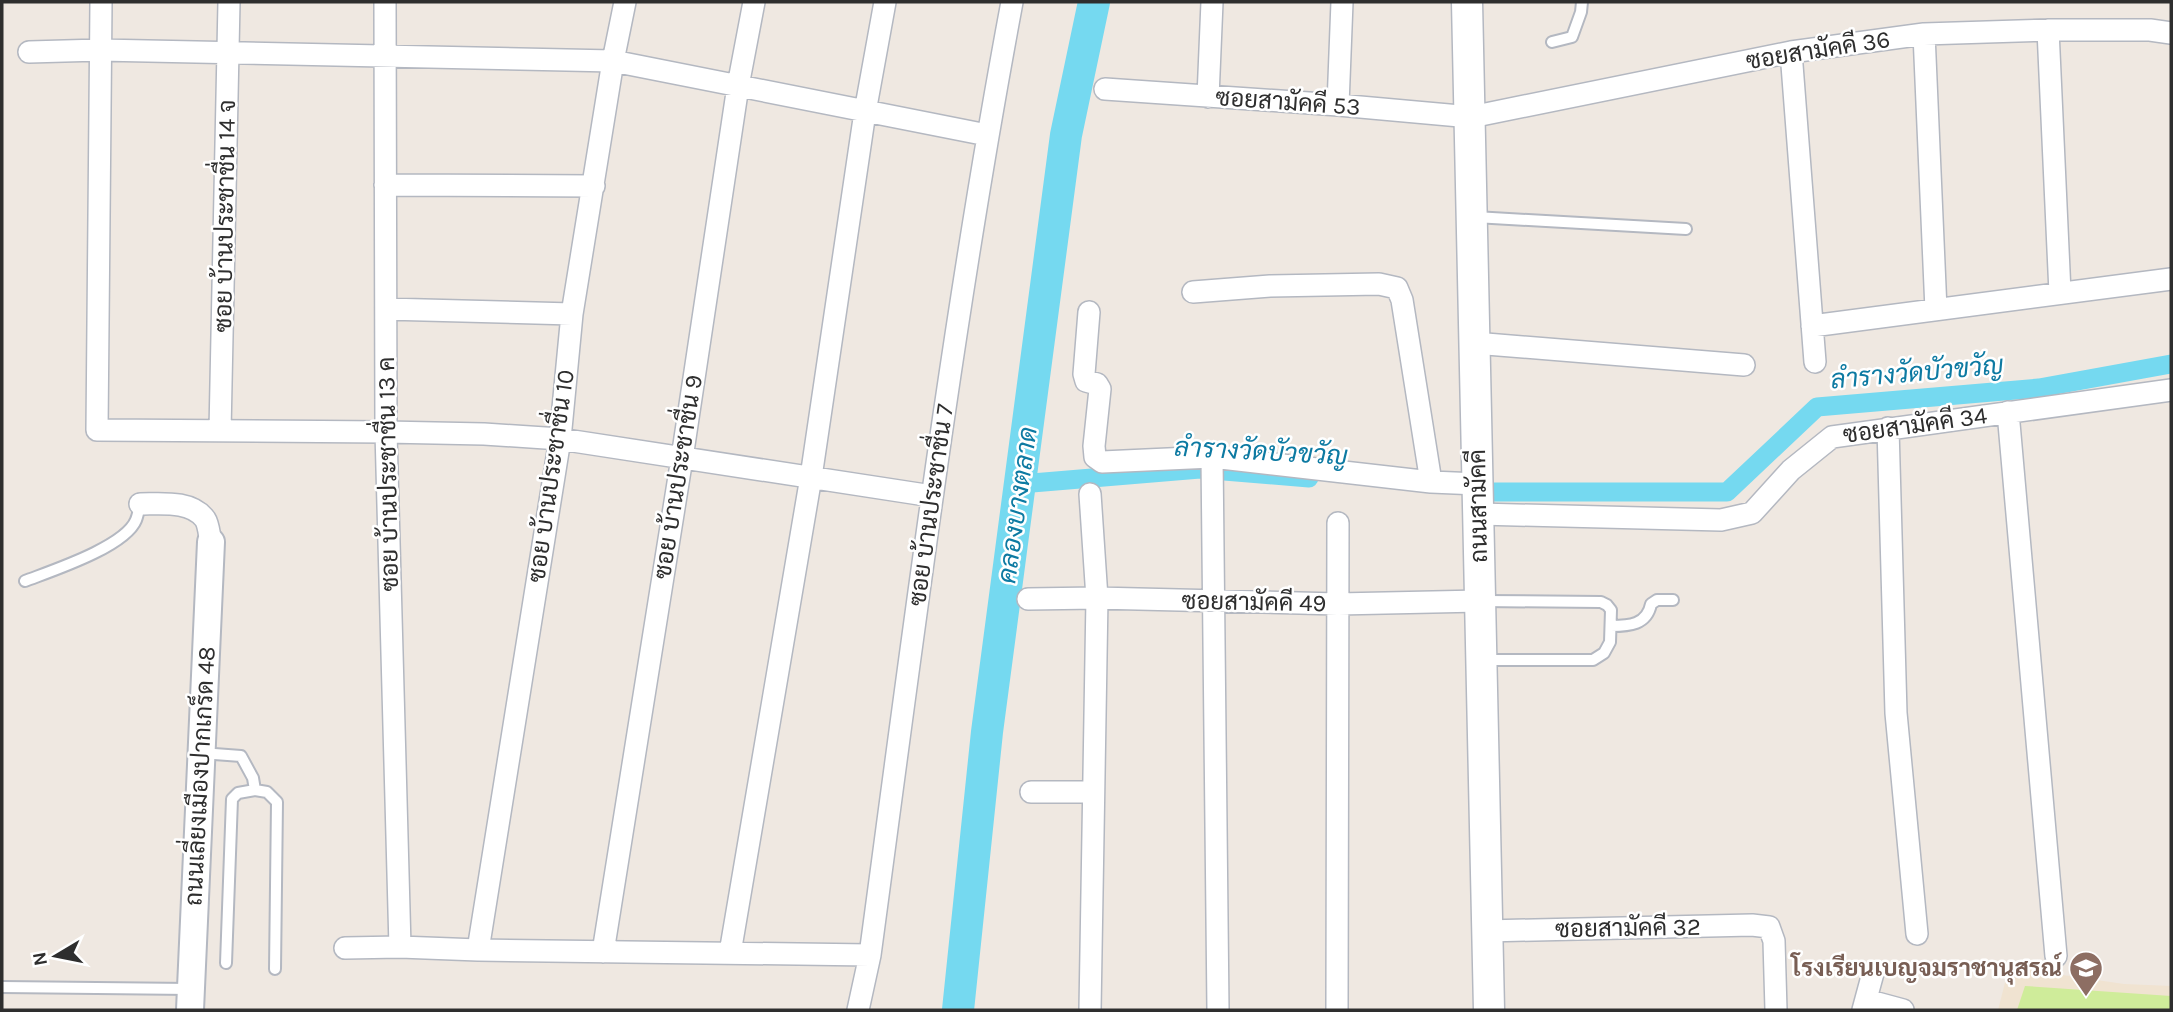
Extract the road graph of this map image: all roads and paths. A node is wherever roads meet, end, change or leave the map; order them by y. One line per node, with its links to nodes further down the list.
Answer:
1 (101, 2): 16 (street)
2 (229, 2): 19 (street, ซอย บ้านประชาชื่น 14 จ)
3 (385, 2): 20 (street, ซอย บ้านประชาชื่น 13 ค)
4 (625, 2): 21 (street, ซอย บ้านประชาชื่น 10)
5 (754, 2): 22 (street, ซอย บ้านประชาชื่น 9)
6 (885, 2): 26 (street)
7 (1012, 2): 28 (street, ซอย บ้านประชาชื่น 7)
8 (1212, 2): 24 (street)
9 (1342, 2): 25 (street)
10 (1467, 2): 27 (main road, ถนนสามัคคี)
11 (1582, 2): 15 (lane)
12 (2048, 30): 13 (street, ซอยสามัคคี 36); 14 (street, ซอยสามัคคี 36); 35 (street)
13 (2171, 33)
14 (1924, 34): 18 (street, ซอยสามัคคี 36); 37 (street)
15 (1552, 42)
16 (100, 50): 17 (street); 19 (street); 47 (street)
17 (29, 52)
18 (1791, 52): 27 (street, ซอยสามัคคี 36); 40 (street)
19 (228, 53): 20 (street); 47 (street, ซอย บ้านประชาชื่น 14 จ)
20 (384, 55): 21 (street); 29 (street, ซอย บ้านประชาชื่น 13 ค)
21 (613, 61): 22 (street); 30 (street, ซอย บ้านประชาชื่น 10)
22 (738, 86): 26 (street); 50 (street, ซอย บ้านประชาชื่น 9)
23 (1105, 89): 24 (street, ซอยสามัคคี 53)
24 (1208, 97): 25 (street, ซอยสามัคคี 53)
25 (1338, 105): 27 (street, ซอยสามัคคี 53)
26 (865, 112): 28 (street); 52 (street)
27 (1471, 117): 31 (main road, ถนนสามัคคี)
28 (987, 135): 56 (street, ซอย บ้านประชาชื่น 7)
29 (385, 185): 30 (street); 36 (street, ซอย บ้านประชาชื่น 13 ค)
30 (594, 186): 39 (street, ซอย บ้านประชาชื่น 10)
31 (1472, 217): 32 (lane); 41 (main road, ถนนสามัคคี)
32 (1686, 229)
33 (2171, 279): 35 (street)
34 (1193, 292): 53 (street)
35 (2060, 293): 37 (street)
36 (386, 309): 39 (street); 48 (street, ซอย บ้านประชาชื่น 13 ค)
37 (1936, 310): 40 (street)
38 (1089, 312): 51 (street)
39 (572, 314): 49 (street, ซอย บ้านประชาชื่น 10)
40 (1812, 326): 42 (street)
41 (1474, 342): 43 (street); 54 (main road, ถนนสามัคคี)
42 (1815, 362)
43 (1744, 365)
44 (2171, 390): 45 (street, ซอยสามัคคี 34)
45 (2008, 412): 46 (street, ซอยสามัคคี 34); 82 (street)
46 (1888, 428): 58 (street, ซอยสามัคคี 34); 75 (street)
47 (220, 431): 48 (street)
48 (386, 432): 49 (street); 76 (street, ซอย บ้านประชาชื่น 13 ค)
49 (560, 439): 50 (street); 78 (street, ซอย บ้านประชาชื่น 10)
50 (682, 458): 52 (street); 79 (street, ซอย บ้านประชาชื่น 9)
51 (1211, 466): 53 (street); 64 (street)
52 (810, 477): 56 (street); 80 (street)
53 (1432, 482): 54 (street)
54 (1478, 484): 58 (main road, ถนนสามัคคี)
55 (1090, 494): 62 (street)
56 (932, 496): 81 (street, ซอย บ้านประชาชื่น 7)
57 (140, 504): 60 (street); 61 (lane)
58 (1479, 514): 66 (main road, ถนนสามัคคี)
59 (1338, 523): 67 (street)
60 (211, 542): 70 (street, ถนนเลี่ยงเมืองปากเกร็ด 48)
61 (25, 581)
62 (1097, 598): 63 (street, ซอยสามัคคี 49); 64 (street, ซอยสามัคคี 49); 73 (street)
63 (1028, 599)
64 (1215, 600): 67 (street, ซอยสามัคคี 49); 91 (street)
65 (1673, 600): 68 (lane)
66 (1480, 601): 67 (street, ซอยสามัคคี 49); 68 (lane); 69 (main road, ถนนสามัคคี)
67 (1338, 604): 92 (street)
68 (1611, 626): 69 (lane)
69 (1482, 660): 74 (main road, ถนนสามัคคี)
70 (201, 753): 71 (lane); 87 (street, ถนนเลี่ยงเมืองปากเกร็ด 48)
71 (255, 790): 83 (lane); 84 (lane)
72 (1031, 792): 73 (street)
73 (1093, 792): 90 (street)
74 (1486, 931): 93 (main road, ถนนสามัคคี); 94 (street, ซอยสามัคคี 32)
75 (1917, 934)
76 (400, 947): 77 (street); 78 (street)
77 (345, 948)
78 (478, 950): 79 (street)
79 (603, 952): 80 (street)
80 (730, 953): 81 (street)
81 (870, 955): 89 (street, ซอย บ้านประชาชื่น 7)
82 (2056, 956)
83 (226, 963)
84 (275, 969)
85 (1873, 973): 88 (street)
86 (2, 987): 87 (lane)
87 (190, 1000)
88 (1865, 1005): 95 (street)
89 (858, 1010)
90 (1090, 1010)
91 (1218, 1010)
92 (1337, 1010)
93 (1489, 1010)
94 (1776, 1010)
95 (1903, 1010)

